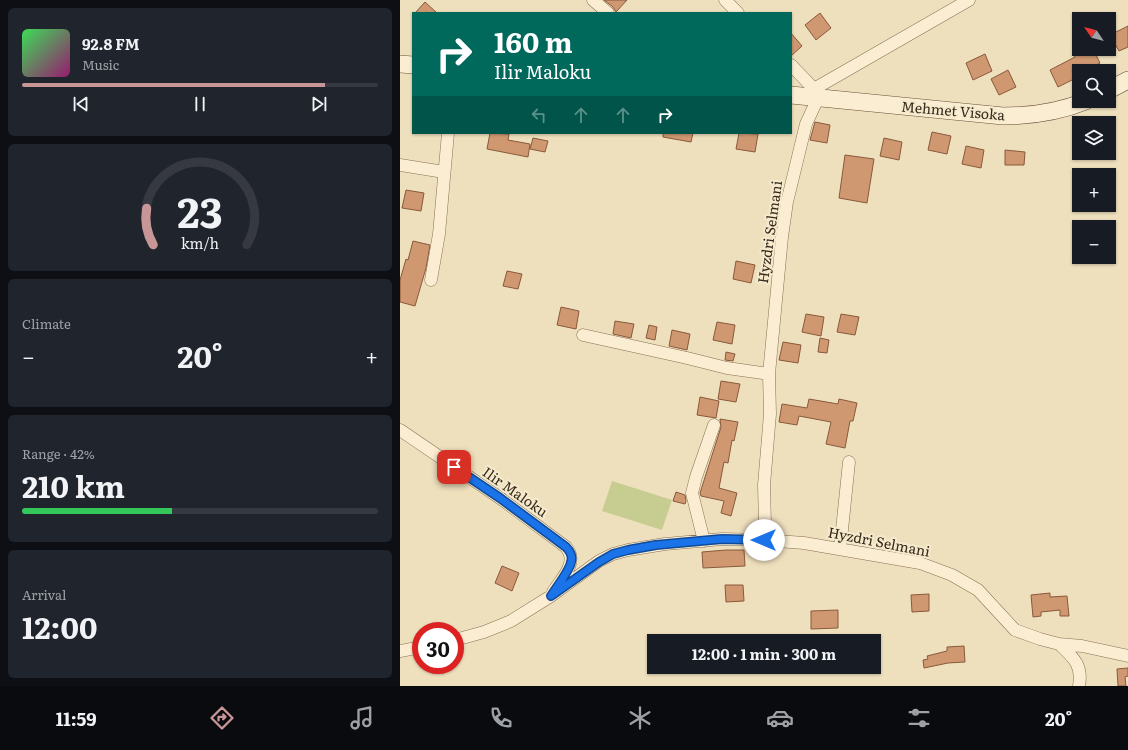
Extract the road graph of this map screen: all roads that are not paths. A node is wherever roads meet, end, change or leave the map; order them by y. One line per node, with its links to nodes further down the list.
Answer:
1 (593, 0): 4 (street)
2 (725, 0): 5 (street)
3 (969, 0): 11 (street)
4 (607, 12)
5 (737, 12)
6 (400, 64): 7 (main road)
7 (412, 65)
8 (792, 66): 11 (street)
9 (1128, 80): 10 (main road)
10 (1116, 86)
11 (816, 93): 12 (main road, Mehmet Visoka); 13 (main road, Mehmet Visoka); 19 (street, Hyzdri Selmani)
12 (792, 96)
13 (1072, 107)
14 (448, 134): 16 (street)
15 (400, 165): 16 (street)
16 (444, 172): 17 (street)
17 (431, 280)
18 (583, 335): 19 (street)
19 (769, 374): 23 (street, Hyzdri Selmani)
20 (714, 425): 24 (street)
21 (400, 430): 26 (street, Ilir Maloku)
22 (848, 462): 25 (street)
23 (764, 540): 24 (street, Ilir Maloku); 25 (street, Hyzdri Selmani)
24 (704, 541): 26 (street, Ilir Maloku)
25 (840, 549): 28 (street, Hyzdri Selmani)
26 (551, 596): 27 (street, Ilir Maloku)
27 (464, 637)
28 (1059, 644): 31 (street, Hyzdri Selmani); 32 (street)
29 (412, 649): 30 (street)
30 (400, 651)
31 (1128, 656)
32 (1079, 686)

